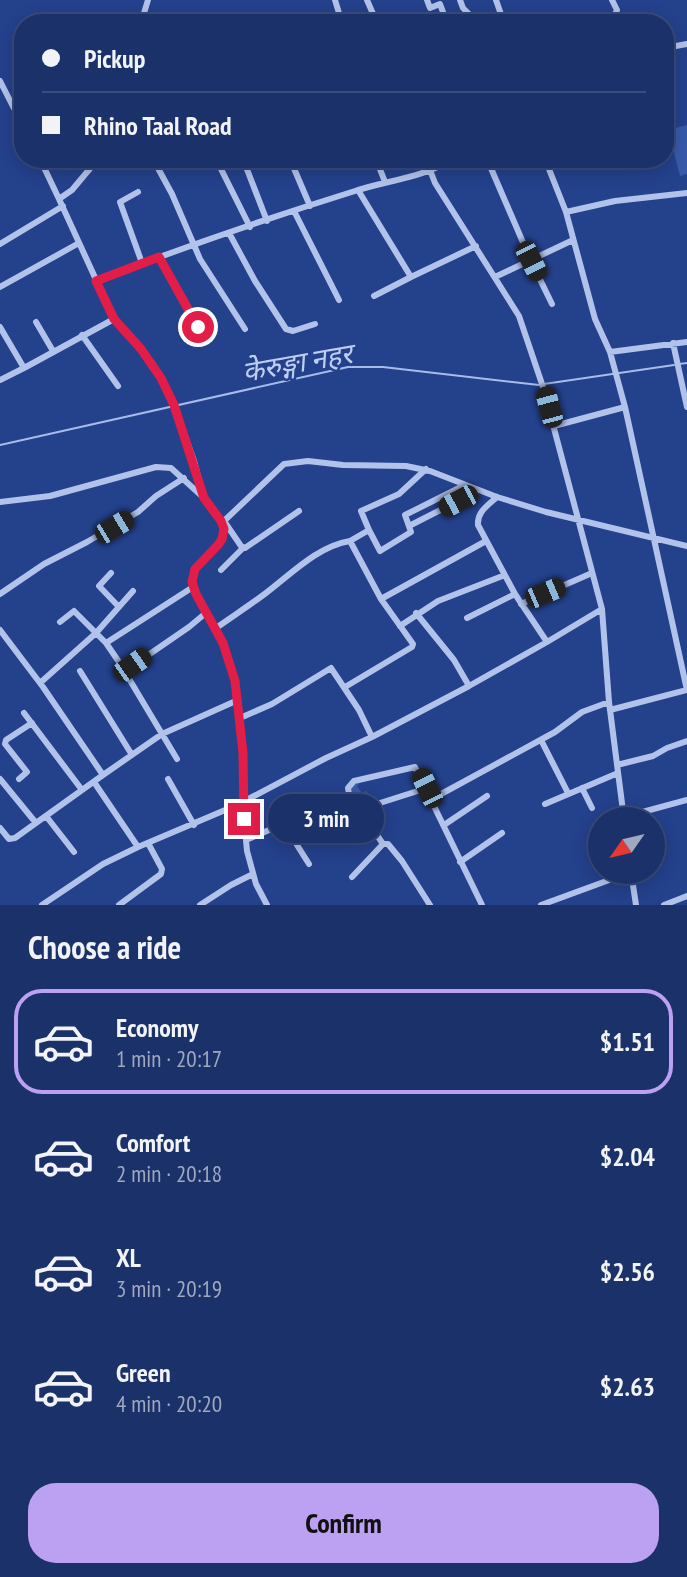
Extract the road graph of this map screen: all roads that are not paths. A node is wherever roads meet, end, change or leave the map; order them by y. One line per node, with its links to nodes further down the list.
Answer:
1 (426, 0): 2 (street)
2 (444, 14)
3 (0, 81): 4 (street)
4 (14, 108)
5 (44, 168): 20 (street)
6 (90, 168): 20 (street)
7 (158, 168): 30 (street)
8 (220, 168): 25 (street)
9 (246, 168): 24 (street)
10 (294, 168): 21 (street)
11 (380, 168): 16 (street)
12 (433, 168): 15 (street)
13 (491, 168): 33 (street)
14 (549, 168): 23 (street)
15 (430, 170): 16 (street); 31 (street)
16 (385, 182): 17 (street)
17 (358, 190): 21 (street); 36 (street)
18 (138, 192): 34 (street)
19 (687, 193): 23 (street)
20 (61, 202): 28 (street); 29 (street)
21 (310, 206): 22 (street)
22 (294, 211): 24 (street); 40 (street)
23 (566, 212): 27 (street)
24 (267, 221): 25 (street)
25 (250, 227): 26 (street)
26 (229, 233): 30 (street); 44 (street)
27 (573, 240): 33 (street); 52 (street)
28 (79, 243): 37 (street); 38 (street)
29 (0, 244)
30 (194, 246): 32 (street); 46 (street)
31 (476, 246): 35 (street); 36 (street)
32 (159, 257): 34 (street); 48 (street)
33 (531, 261): 35 (street); 41 (street)
34 (142, 263): 37 (street)
35 (495, 277): 58 (street)
36 (411, 278): 39 (street)
37 (96, 281): 42 (street)
38 (0, 287)
39 (374, 296)
40 (338, 300)
41 (552, 304)
42 (114, 319): 47 (street); 63 (street)
43 (36, 322): 51 (street)
44 (315, 324)
45 (0, 327): 53 (street)
46 (246, 329)
47 (82, 335): 51 (street); 55 (street)
48 (207, 339)
49 (687, 342): 50 (street)
50 (673, 343): 52 (street); 57 (street)
51 (53, 351): 53 (street)
52 (610, 352): 56 (street)
53 (24, 368): 54 (street)
54 (0, 380)
55 (118, 386)
56 (625, 407): 58 (street); 71 (street)
57 (687, 407)
58 (554, 426): 68 (street)
59 (426, 470): 61 (street); 67 (street); 70 (street)
60 (184, 478): 63 (street); 65 (street); 82 (street)
61 (465, 485): 62 (street); 69 (street)
62 (497, 497): 68 (street); 73 (street)
63 (204, 498): 67 (street)
64 (458, 501): 69 (street)
65 (0, 502)
66 (299, 511): 75 (street)
67 (223, 521): 75 (street); 80 (street)
68 (579, 521): 71 (street); 78 (street)
69 (409, 526): 70 (street)
70 (369, 530): 72 (street)
71 (654, 539): 74 (street); 98 (street)
72 (350, 541): 84 (street); 93 (street)
73 (486, 541): 79 (street); 84 (street)
74 (687, 546)
75 (243, 548): 76 (street)
76 (221, 570)
77 (111, 573): 86 (street)
78 (593, 573): 85 (street); 87 (street)
79 (505, 575): 83 (street); 89 (street)
80 (193, 587): 88 (street); 97 (street)
81 (133, 591): 86 (street)
82 (0, 594)
83 (515, 594): 85 (street); 90 (street)
84 (381, 599): 92 (street)
85 (521, 604): 96 (street)
86 (119, 607): 95 (street)
87 (602, 608): 96 (street); 106 (street)
88 (207, 612): 93 (street); 100 (street)
89 (416, 614): 92 (street); 102 (street)
90 (467, 618)
91 (60, 622): 95 (street)
92 (400, 625): 103 (street)
93 (216, 628): 105 (street)
94 (0, 630): 101 (street)
95 (96, 633): 97 (street); 101 (street)
96 (547, 642): 102 (street)
97 (106, 643): 100 (street)
98 (683, 656): 104 (street)
99 (80, 671): 114 (street)
100 (125, 671): 110 (street)
101 (40, 683): 117 (street)
102 (469, 686): 111 (street)
103 (345, 687): 108 (street); 111 (street)
104 (687, 690): 106 (street)
105 (238, 699): 108 (street); 110 (street)
106 (609, 706): 112 (street); 116 (street)
107 (23, 713): 109 (street)
108 (240, 718): 129 (street)
109 (32, 723): 119 (street); 124 (street)
110 (162, 734): 114 (street); 115 (street)
111 (372, 737): 129 (street)
112 (541, 740): 125 (street); 127 (street)
113 (687, 741): 116 (street)
114 (132, 755): 117 (street)
115 (177, 759)
116 (617, 769): 123 (street); 133 (street)
117 (103, 775): 121 (street)
118 (0, 779): 138 (street)
119 (19, 779)
120 (168, 779): 139 (street)
121 (94, 782): 124 (street); 146 (street)
122 (427, 788): 127 (street); 130 (street); 145 (street)
123 (582, 788): 125 (street); 132 (street)
124 (82, 790): 136 (street)
125 (568, 793): 131 (street)
126 (487, 796): 140 (street)
127 (432, 799): 140 (street)
128 (687, 800): 134 (street)
129 (244, 802): 139 (street); 143 (street)
130 (380, 803)
131 (545, 804)
132 (592, 807)
133 (622, 807)
134 (662, 807)
135 (304, 815): 137 (street)
136 (46, 816): 138 (street); 147 (street)
137 (288, 822): 143 (street); 149 (street)
138 (36, 823): 141 (street)
139 (194, 825): 144 (street)
140 (444, 825): 148 (street)
141 (0, 828)
142 (502, 833): 148 (street)
143 (246, 840): 150 (street)
144 (148, 843): 146 (street); 157 (street)
145 (383, 844): 151 (street); 160 (street)
146 (138, 847): 156 (street)
147 (74, 852)
148 (460, 862): 161 (street)
149 (309, 864)
150 (253, 874): 158 (street); 159 (street)
151 (352, 877)
152 (600, 884): 155 (street)
153 (633, 884): 163 (street)
154 (687, 896): 164 (street)
155 (553, 902): 162 (street)
156 (42, 905)
157 (119, 905)
158 (200, 905)
159 (267, 905)
160 (430, 905)
161 (482, 905)
162 (541, 905)
163 (636, 905)
164 (664, 905)

